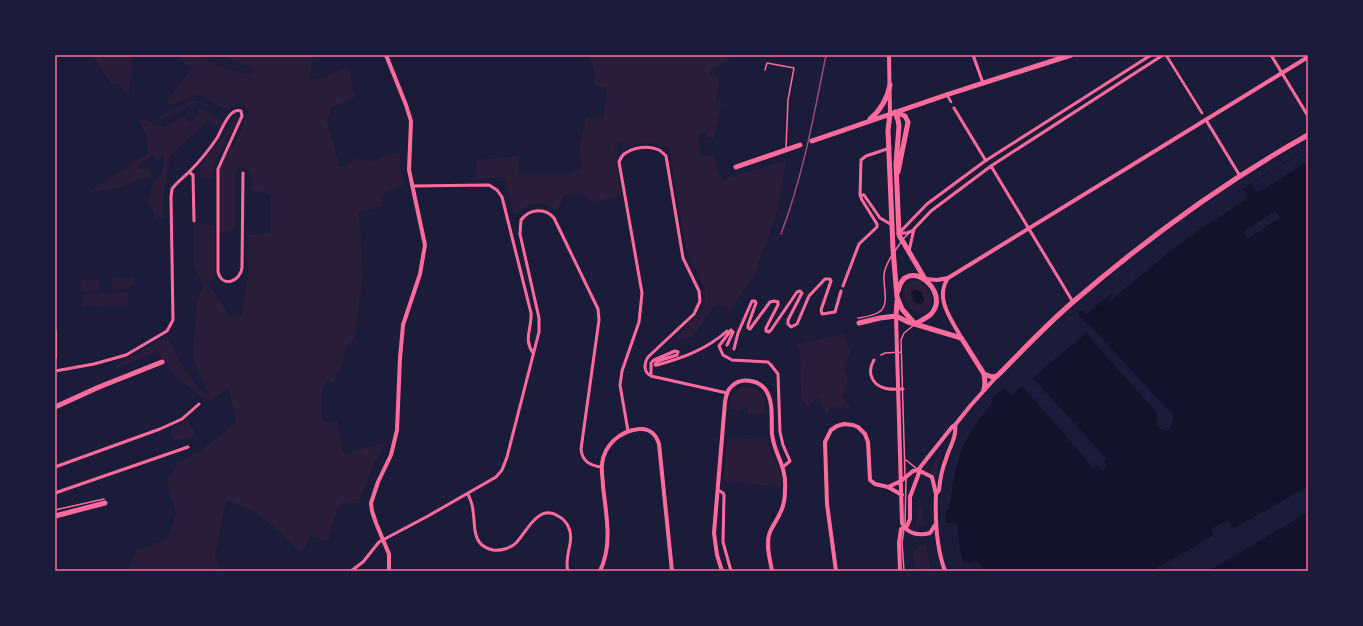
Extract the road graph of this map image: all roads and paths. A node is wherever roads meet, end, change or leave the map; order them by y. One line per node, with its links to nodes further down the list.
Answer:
1 (386, 55): 35 (street)
2 (889, 55): 12 (street)
3 (973, 55): 11 (street)
4 (1071, 55): 11 (main road)
5 (1151, 55): 28 (street)
6 (1165, 55): 17 (street); 29 (street)
7 (1271, 55): 10 (street)
8 (1308, 56): 10 (street)
9 (765, 70): 27 (lane)
10 (1282, 73): 18 (street); 19 (street)
11 (983, 83): 13 (main road)
12 (890, 85): 16 (street); 20 (main road)
13 (946, 95): 14 (street); 16 (main road)
14 (951, 102)
15 (954, 108): 28 (street)
16 (892, 113): 20 (main road); 21 (main road); 23 (main road); 34 (main road)
17 (1202, 113)
18 (1308, 116)
19 (1206, 120): 33 (street); 40 (street)
20 (864, 124): 24 (main road)
21 (889, 135): 23 (main road); 26 (main road)
22 (1308, 135): 33 (main road)
23 (899, 138): 34 (main road)
24 (812, 141)
25 (800, 145): 27 (main road)
26 (890, 148): 36 (street); 38 (main road)
27 (786, 150): 30 (main road)
28 (986, 161): 38 (street)
29 (991, 166): 39 (street); 40 (street)
30 (736, 167)
31 (190, 172): 32 (street); 37 (street); 67 (street)
32 (243, 173)
33 (1240, 176): 50 (main road)
34 (896, 185): 38 (main road)
35 (412, 186): 62 (street); 97 (street)
36 (860, 195): 38 (street); 47 (street)
37 (194, 221)
38 (895, 229): 41 (street); 42 (main road); 43 (main road)
39 (914, 229): 41 (street); 44 (street)
40 (1028, 229): 45 (street); 50 (street)
41 (910, 232): 42 (lane)
42 (901, 242): 43 (lane); 44 (main road)
43 (893, 253): 49 (main road); 54 (lane)
44 (909, 253): 46 (main road)
45 (948, 278): 46 (street); 58 (street)
46 (925, 279): 49 (main road); 53 (main road)
47 (843, 286)
48 (842, 291): 60 (street)
49 (898, 297): 51 (main road); 52 (main road)
50 (1073, 302): 70 (main road)
51 (906, 314): 53 (main road); 55 (main road)
52 (896, 316): 54 (main road); 55 (main road); 61 (street)
53 (926, 317): 55 (main road)
54 (858, 321)
55 (915, 324): 58 (main road); 61 (lane)
56 (731, 330): 59 (street); 69 (street); 83 (street)
57 (55, 332): 64 (street)
58 (962, 339): 68 (main road)
59 (727, 345)
60 (734, 349)
61 (899, 352): 63 (lane); 71 (street); 72 (lane)
62 (533, 353): 82 (street); 89 (street)
63 (881, 355)
64 (55, 357)
65 (874, 360): 71 (street)
66 (162, 362): 76 (main road)
67 (55, 371)
68 (984, 374): 70 (main road); 73 (main road)
69 (651, 376): 74 (street); 78 (street)
70 (995, 376): 73 (street)
71 (898, 389): 72 (street); 85 (street)
72 (903, 389): 80 (lane)
73 (984, 390): 77 (street)
74 (727, 393): 83 (street); 87 (street)
75 (199, 404): 81 (street)
76 (55, 407)
77 (955, 426): 84 (street); 90 (street)
78 (628, 431): 82 (street); 102 (street)
79 (188, 447): 88 (street)
80 (905, 459): 84 (lane); 85 (lane)
81 (55, 467)
82 (602, 467): 101 (street)
83 (783, 467): 105 (street)
84 (918, 470): 85 (street); 90 (street); 96 (street)
85 (904, 480): 86 (street); 91 (street); 96 (lane)
86 (888, 487): 91 (street); 106 (street)
87 (717, 490): 103 (street); 104 (street)
88 (55, 493)
89 (468, 494): 97 (street); 100 (street)
90 (936, 494): 95 (street)
91 (902, 495): 96 (street)
92 (105, 501): 93 (lane); 94 (main road)
93 (55, 510)
94 (55, 516)
95 (935, 525): 96 (street); 109 (street)
96 (905, 527): 107 (street); 108 (lane)
97 (383, 540): 98 (street); 99 (street)
98 (351, 571)
99 (389, 571)
100 (568, 571)
101 (600, 571)
102 (672, 571)
103 (722, 571)
104 (731, 571)
105 (772, 571)
106 (836, 571)
107 (900, 571)
108 (904, 571)
109 (945, 571)

